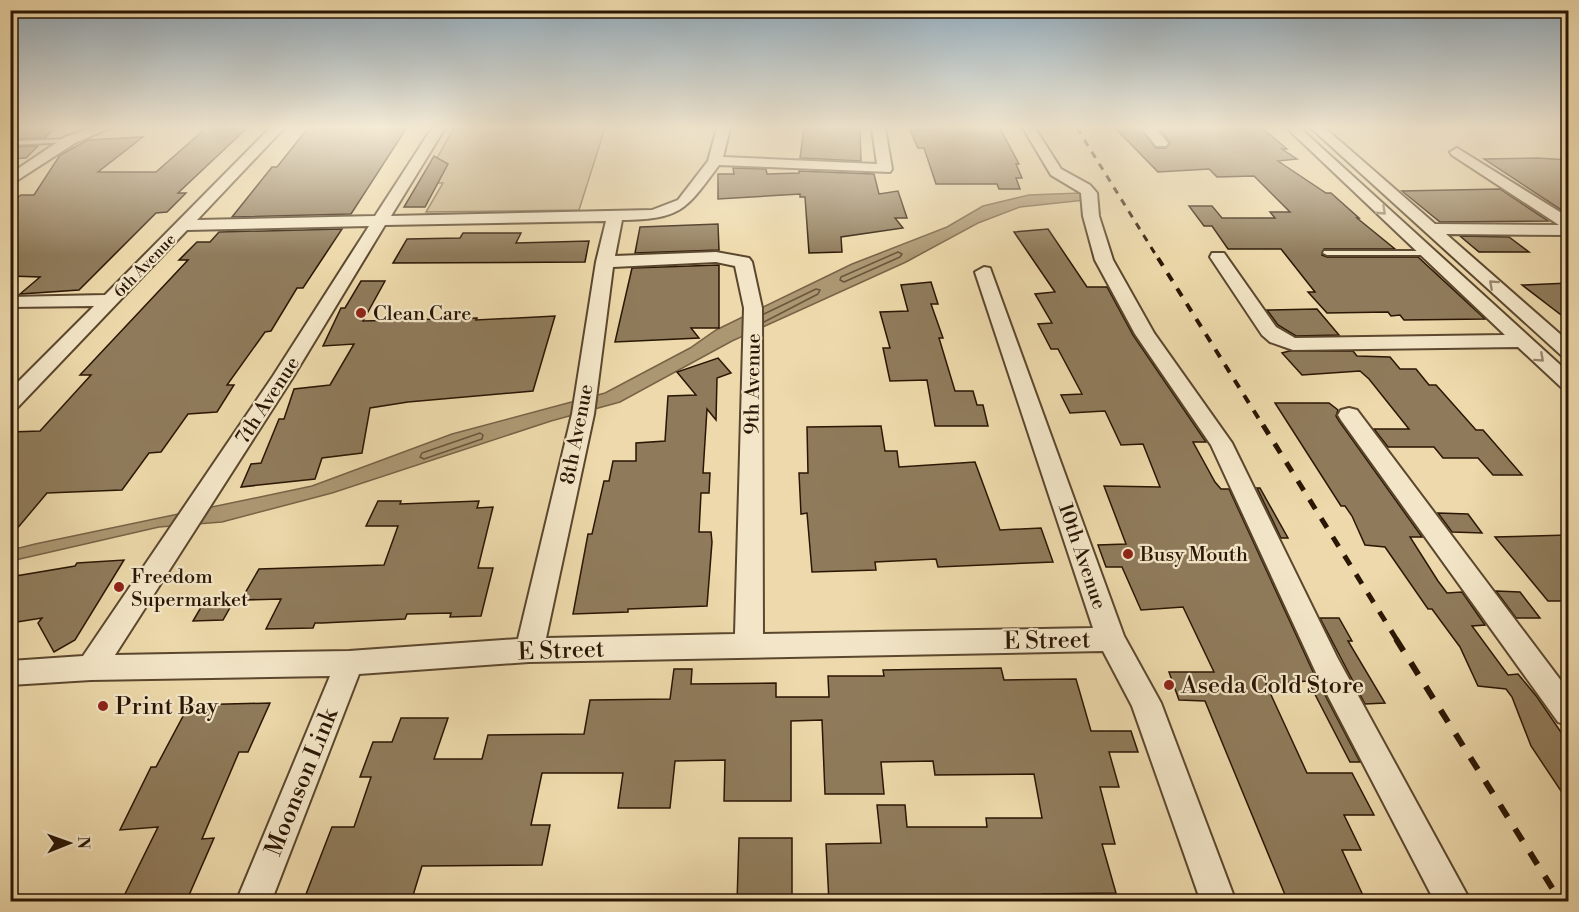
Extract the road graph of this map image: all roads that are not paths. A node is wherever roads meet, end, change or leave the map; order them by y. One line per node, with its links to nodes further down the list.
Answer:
1 (26, 171): 9 (street)
2 (235, 171): 13 (street, 6th Avenue)
3 (412, 171): 11 (street, 7th Avenue)
4 (708, 171): 10 (street)
5 (1055, 171): 37 (street)
6 (1339, 171): 17 (street, one-way to 17)
7 (1365, 171): 14 (street)
8 (1486, 171): 12 (street)
9 (10, 181)
10 (615, 217): 11 (street); 19 (street, 8th Avenue)
11 (380, 222): 13 (street); 32 (street, 7th Avenue)
12 (1569, 224)
13 (182, 225): 21 (street, 6th Avenue)
14 (1431, 229): 15 (street); 24 (street, one-way to 14)
15 (1569, 230)
16 (1327, 253): 17 (lane)
17 (1427, 253): 23 (street)
18 (1218, 256): 23 (street)
19 (604, 262): 29 (street, 9th Avenue); 30 (street, 8th Avenue)
20 (984, 272): 28 (street, 10th Avenue)
21 (110, 300): 22 (street); 26 (street, 6th Avenue)
22 (10, 302)
23 (1521, 341): 25 (street, one-way to 25)
24 (1569, 351)
25 (1569, 384)
26 (10, 403)
27 (1349, 415): 34 (street)
28 (1111, 639): 29 (street, E Street); 36 (street, 10th Avenue)
29 (749, 645): 30 (street, E Street)
30 (529, 650): 31 (street, E Street)
31 (349, 663): 32 (street, E Street); 35 (street, Moonson Link)
32 (91, 668): 33 (street, E Street)
33 (10, 673)
34 (1569, 712)
35 (253, 902)
36 (1219, 902)
37 (1454, 902)

